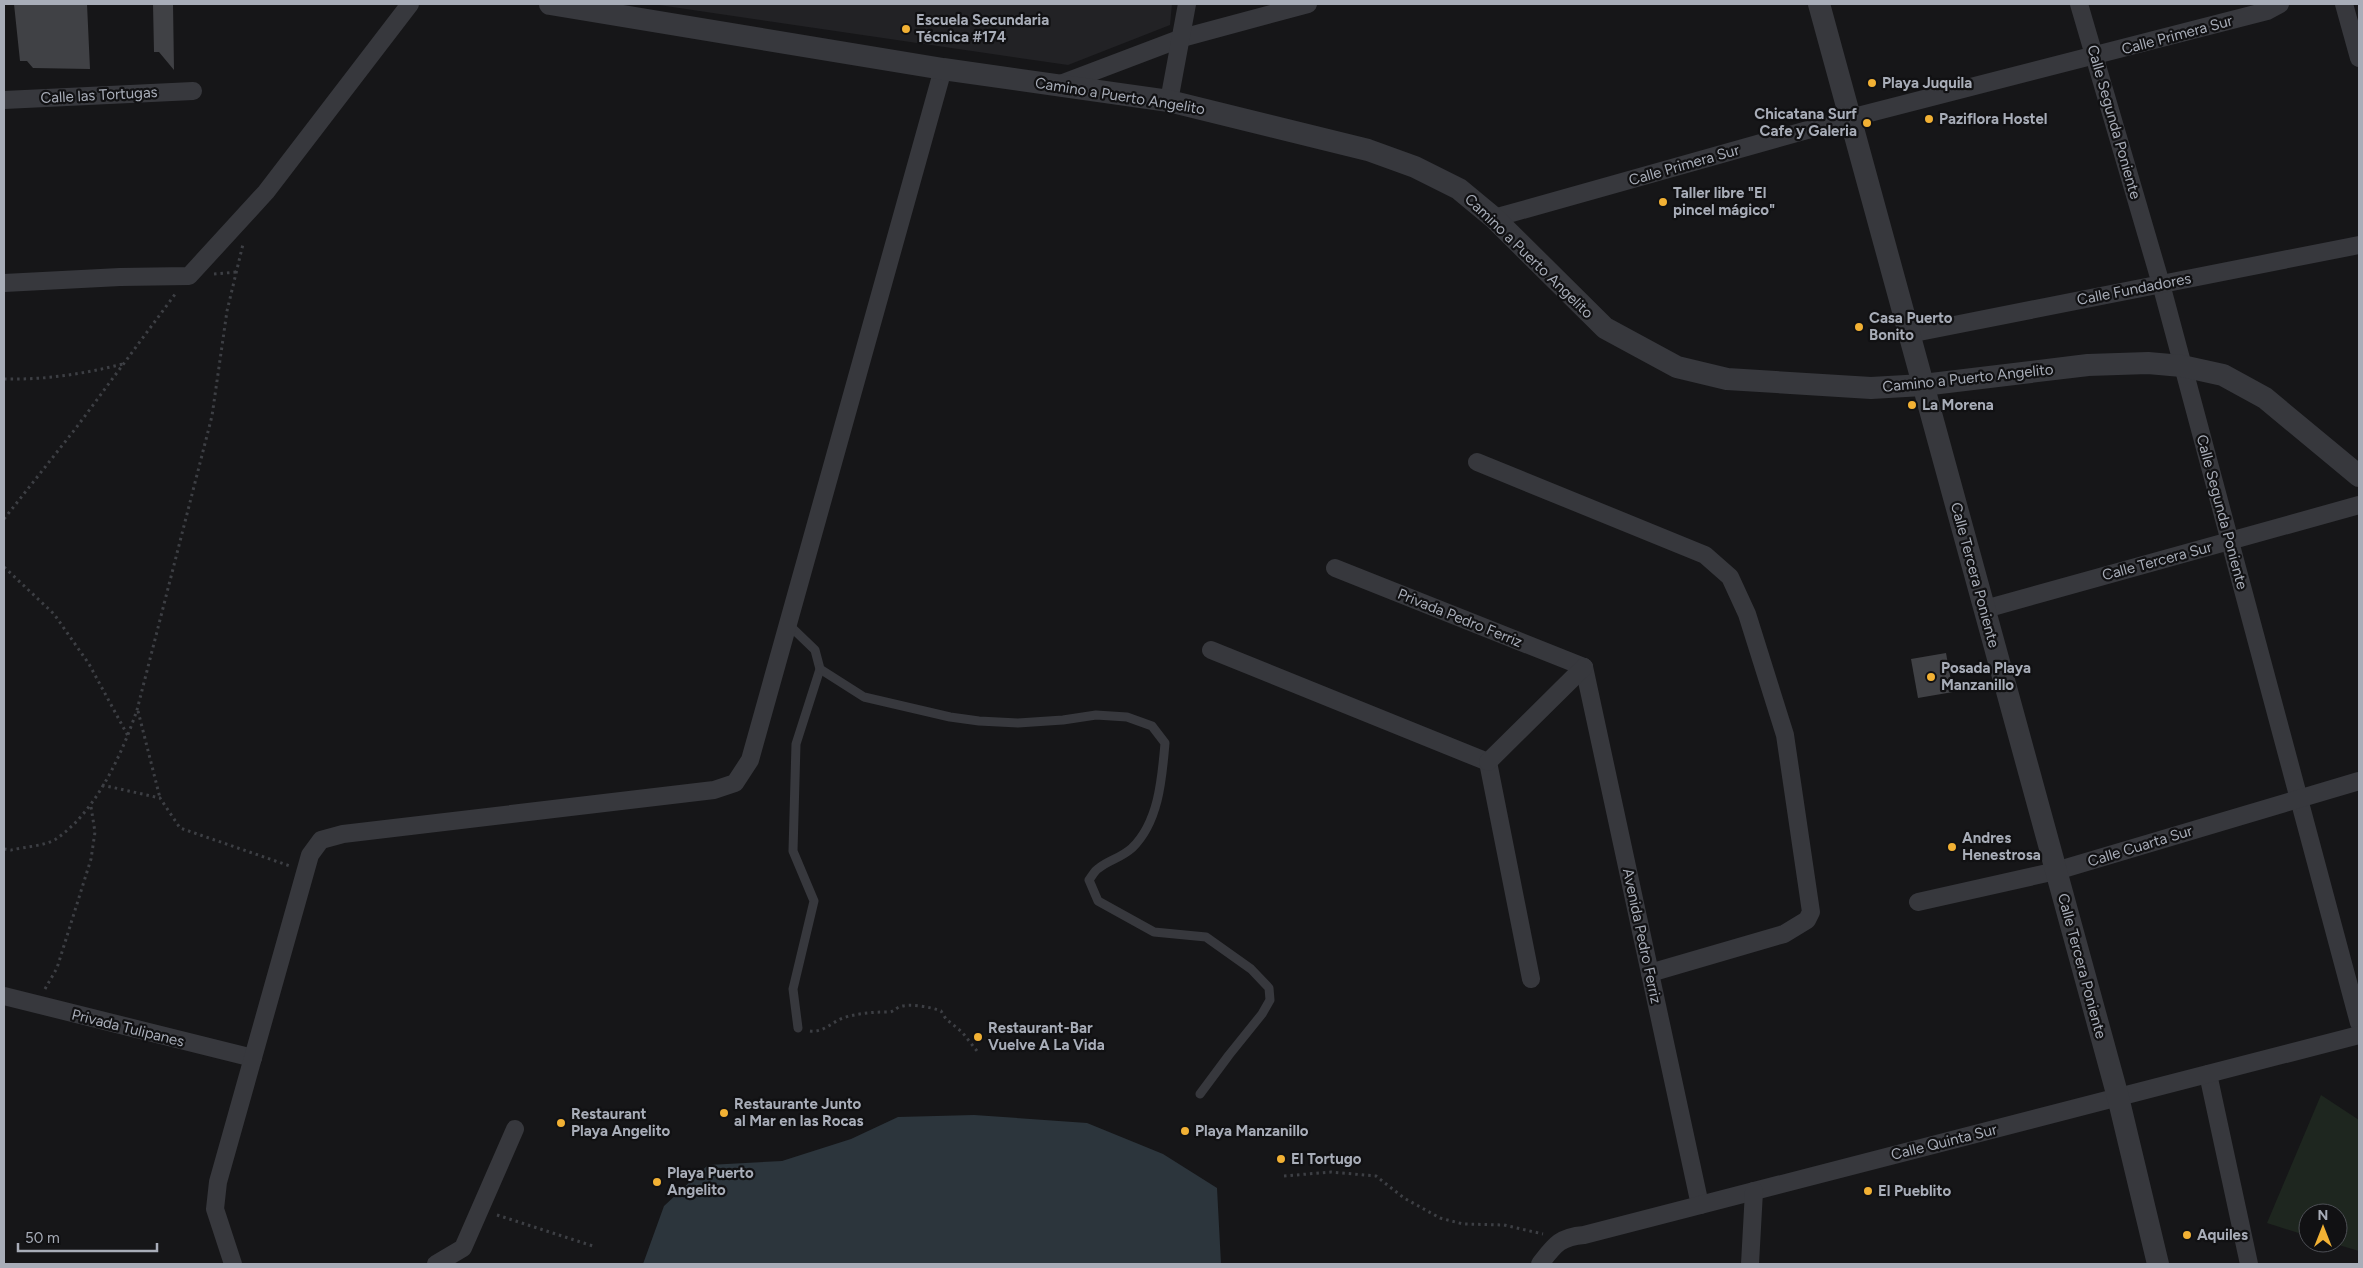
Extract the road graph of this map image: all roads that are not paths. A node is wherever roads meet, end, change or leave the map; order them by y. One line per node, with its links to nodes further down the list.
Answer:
1 (410, 4): 20 (street)
2 (550, 4): 12 (street, Camino a Puerto Angelito)
3 (1187, 4): 9 (street)
4 (1308, 4): 9 (street)
5 (1819, 4): 17 (street, Calle Tercera Poniente)
6 (2079, 4): 10 (street, Calle Segunda Poniente)
7 (2280, 4): 10 (street, Calle Primera Sur)
8 (2344, 4): 11 (street)
9 (1182, 38): 13 (street); 16 (street)
10 (2095, 56): 17 (street, Calle Primera Sur); 21 (street, Calle Segunda Poniente)
11 (2359, 58)
12 (943, 69): 13 (street, Camino a Puerto Angelito); 31 (street)
13 (1055, 86): 16 (street, Camino a Puerto Angelito)
14 (193, 91): 15 (street, Calle las Tortugas)
15 (4, 100)
16 (1169, 101): 18 (street, Camino a Puerto Angelito)
17 (1850, 118): 18 (street, Calle Primera Sur); 22 (street, Calle Tercera Poniente)
18 (1494, 218): 24 (street, Camino a Puerto Angelito)
19 (2359, 245): 21 (street, Calle Fundadores)
20 (4, 283)
21 (2161, 284): 22 (street, Calle Fundadores); 23 (street, Calle Segunda Poniente)
22 (1909, 334): 24 (street, Calle Tercera Poniente)
23 (2182, 366): 24 (street, Camino a Puerto Angelito); 26 (street, Camino a Puerto Angelito); 28 (street, Calle Segunda Poniente)
24 (1923, 386): 30 (street, Calle Tercera Poniente)
25 (1477, 462): 40 (street)
26 (2359, 476)
27 (2359, 506): 28 (street, Calle Tercera Sur)
28 (2230, 541): 30 (street, Calle Tercera Sur); 37 (street, Calle Segunda Poniente)
29 (1335, 568): 33 (street, Privada Pedro Ferriz)
30 (1984, 609): 38 (street, Calle Tercera Poniente)
31 (788, 624): 34 (lane); 46 (street)
32 (1211, 650): 35 (street)
33 (1584, 667): 35 (street); 40 (street, Avenida Pedro Ferriz)
34 (820, 669): 44 (lane); 48 (lane)
35 (1488, 762): 41 (street)
36 (2359, 781): 37 (street, Calle Cuarta Sur)
37 (2299, 799): 38 (street, Calle Cuarta Sur); 43 (street, Calle Segunda Poniente)
38 (2056, 871): 39 (street, Calle Cuarta Sur); 49 (street, Calle Tercera Poniente)
39 (1918, 902)
40 (1650, 972): 52 (street, Avenida Pedro Ferriz)
41 (1531, 979)
42 (4, 996): 46 (street, Privada Tulipanes)
43 (2359, 1023)
44 (798, 1028)
45 (2359, 1035): 47 (street, Calle Quinta Sur)
46 (253, 1058): 53 (street)
47 (2208, 1074): 49 (street, Calle Quinta Sur); 58 (street)
48 (1200, 1094)
49 (2118, 1097): 51 (street, Calle Quinta Sur); 57 (street, Calle Tercera Poniente)
50 (515, 1129): 54 (street)
51 (1754, 1191): 52 (street, Calle Quinta Sur); 56 (street)
52 (1700, 1205): 55 (street, Calle Quinta Sur)
53 (233, 1264)
54 (436, 1264)
55 (1540, 1264)
56 (1750, 1264)
57 (2158, 1264)
58 (2249, 1264)

